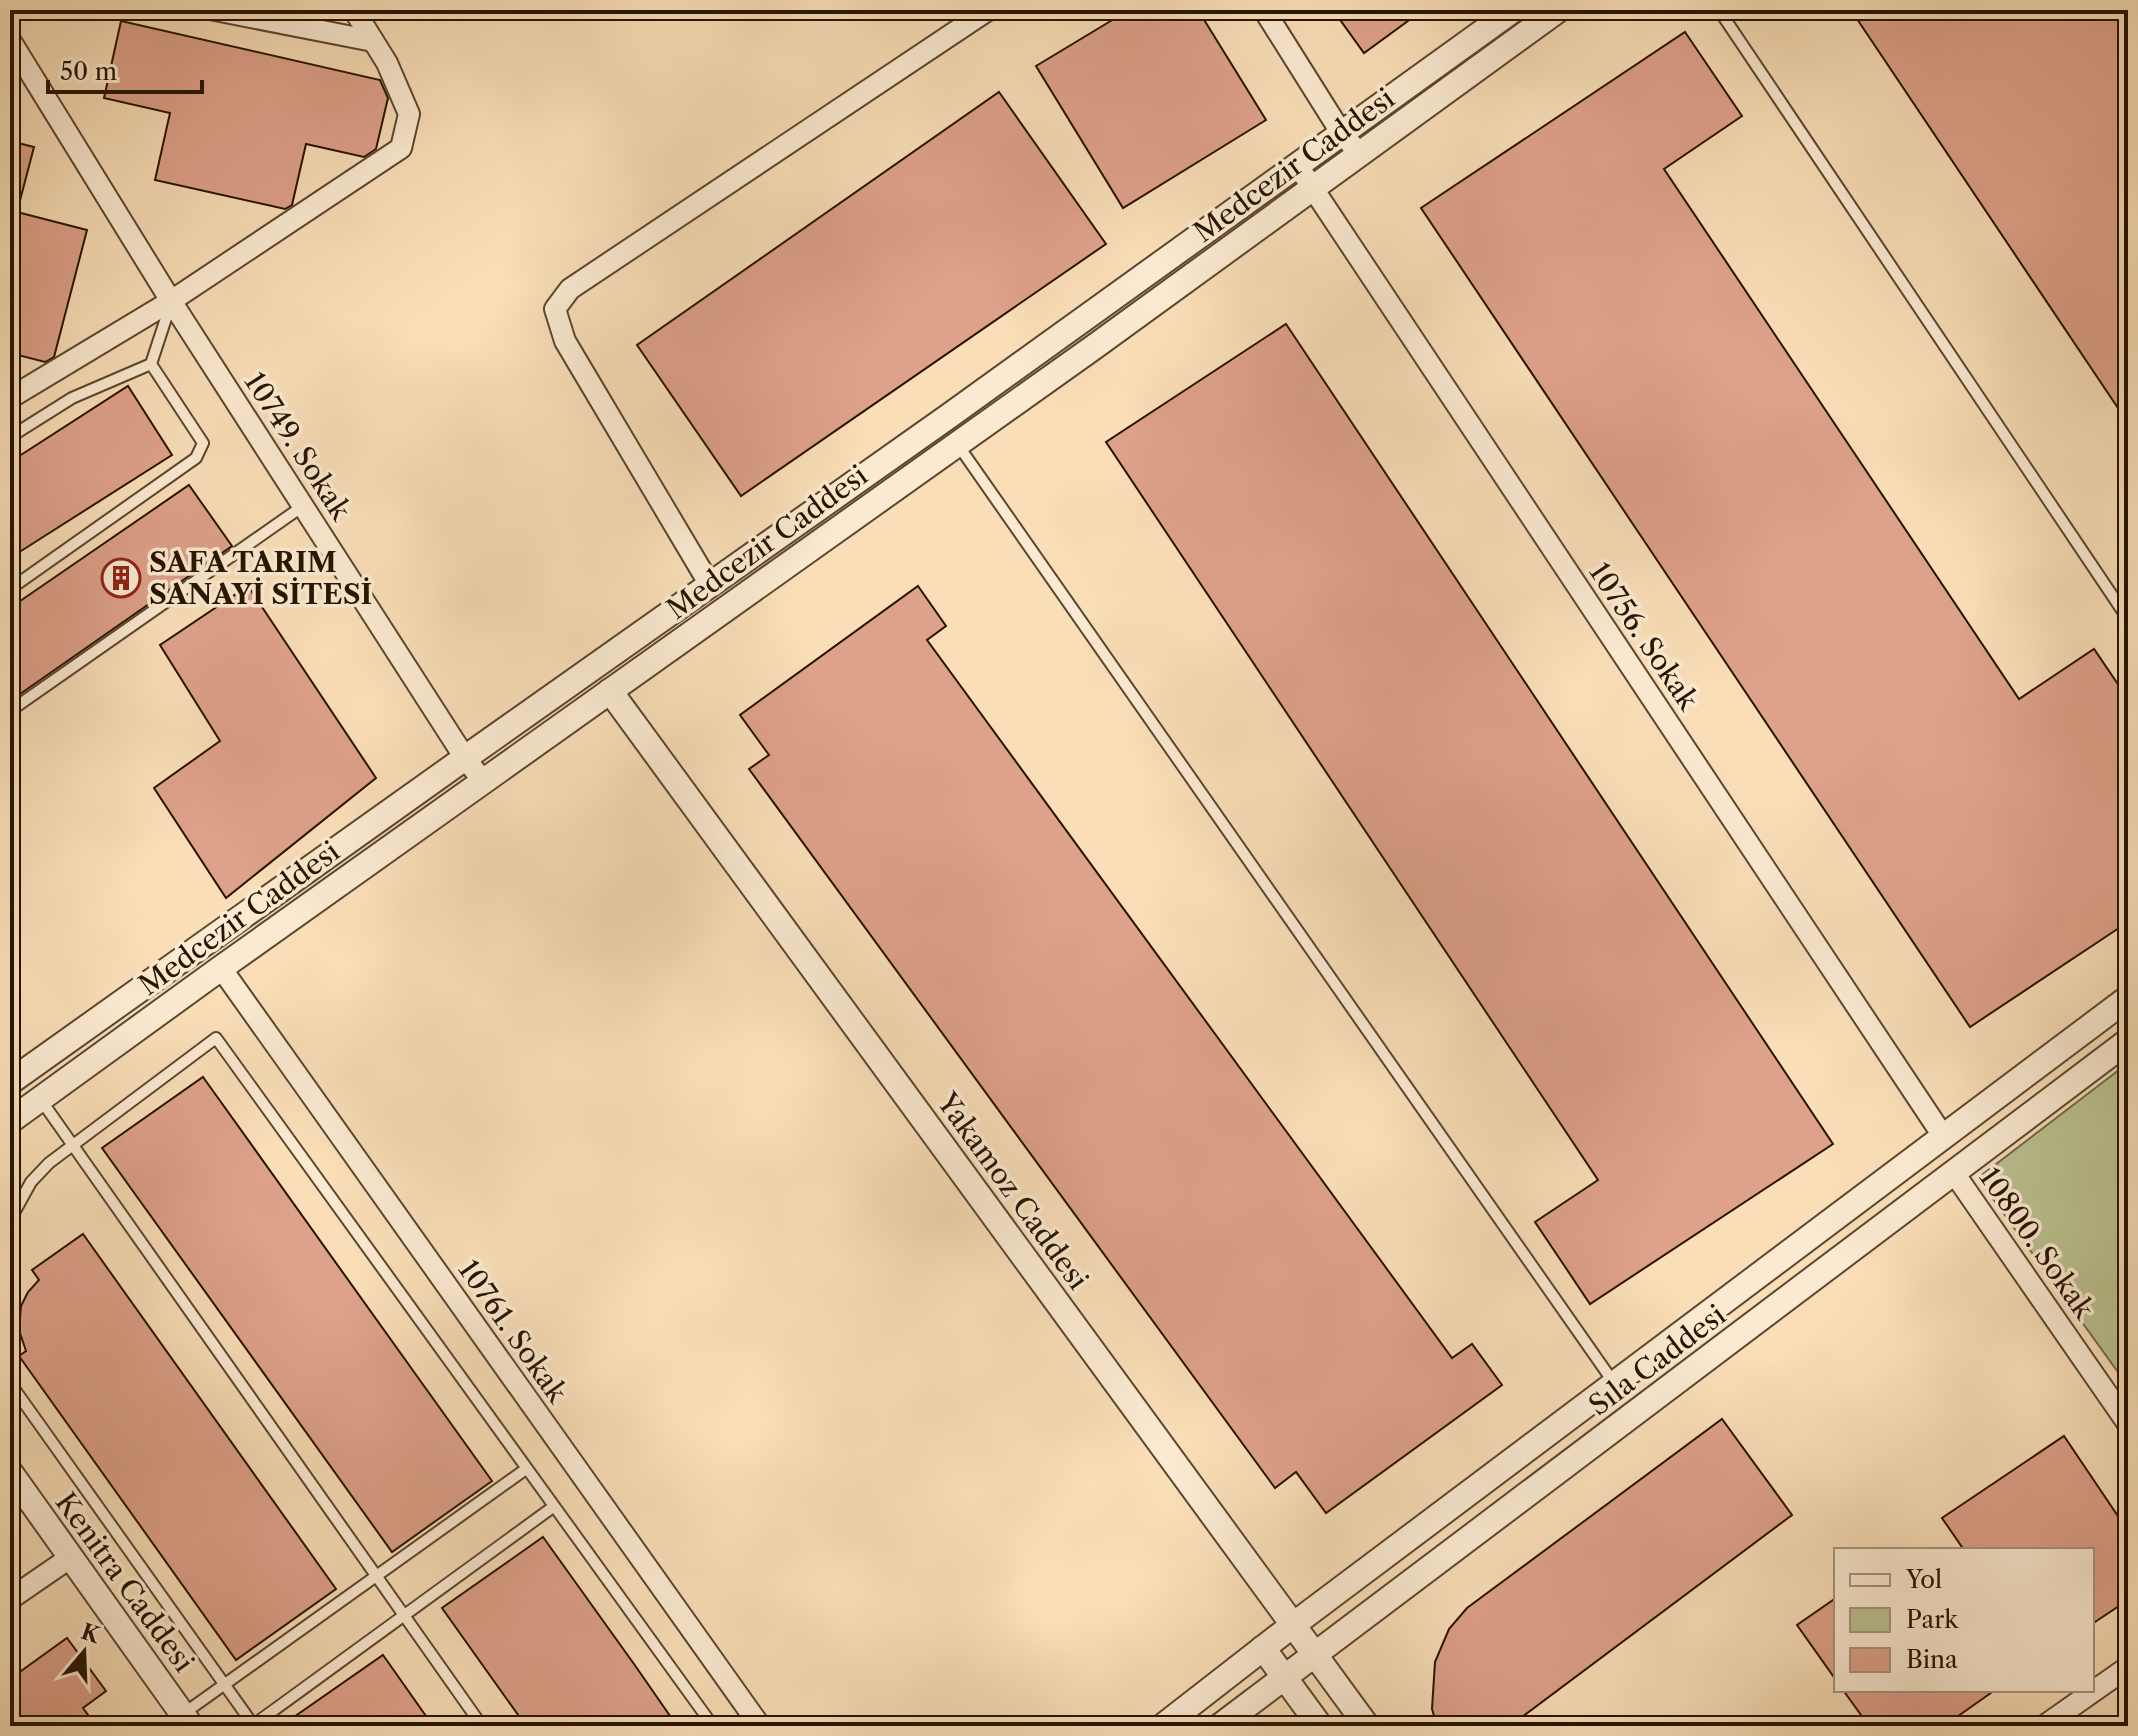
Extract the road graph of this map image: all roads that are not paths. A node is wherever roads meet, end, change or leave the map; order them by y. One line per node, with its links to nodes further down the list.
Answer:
1 (215, 10): 9 (street)
2 (354, 10): 9 (street)
3 (988, 10): 21 (street)
4 (1264, 10): 11 (street)
5 (1513, 10): 11 (street, Medcezir Caddesi)
6 (1558, 10): 12 (street, Medcezir Caddesi)
7 (1719, 10): 23 (lane)
8 (10, 40): 10 (street, 10749. Sokak)
9 (373, 41): 15 (street)
10 (17, 69): 15 (street, 10749. Sokak)
11 (1342, 134): 12 (street); 13 (street, Medcezir Caddesi)
12 (1360, 154): 14 (street, Medcezir Caddesi)
13 (1298, 166): 14 (street, 10756. Sokak); 21 (street, Medcezir Caddesi)
14 (1313, 189): 19 (street, Medcezir Caddesi); 34 (street, 10756. Sokak)
15 (171, 301): 16 (lane); 17 (street); 20 (street, 10749. Sokak)
16 (151, 364): 18 (lane); 22 (lane)
17 (10, 398)
18 (10, 437)
19 (957, 443): 24 (street, Medcezir Caddesi); 39 (lane)
20 (303, 506): 25 (lane); 26 (street, 10749. Sokak)
21 (710, 585): 26 (street, Medcezir Caddesi)
22 (10, 589)
23 (2128, 619)
24 (610, 691): 27 (street, Medcezir Caddesi); 48 (street, Yakamoz Caddesi)
25 (10, 711)
26 (465, 758): 27 (street, 10749. Sokak); 31 (street, Medcezir Caddesi)
27 (483, 781): 28 (street, Medcezir Caddesi)
28 (221, 968): 32 (street, Medcezir Caddesi); 60 (street, 10761. Sokak)
29 (2128, 998): 34 (street)
30 (2128, 1041): 36 (street, Sıla Caddesi)
31 (10, 1082)
32 (25, 1110): 33 (street); 35 (lane)
33 (10, 1135)
34 (1943, 1136): 39 (street)
35 (72, 1144): 37 (lane); 41 (lane); 45 (lane)
36 (1954, 1173): 40 (street, 10800. Sokak); 50 (street, Sıla Caddesi)
37 (10, 1220)
38 (10, 1383): 53 (lane)
39 (1614, 1384): 48 (street)
40 (2128, 1424)
41 (526, 1469): 43 (lane); 45 (lane)
42 (10, 1472): 44 (street, Kenitra Caddesi)
43 (553, 1507): 47 (lane); 59 (lane)
44 (71, 1557): 46 (street); 56 (street, Kenitra Caddesi)
45 (376, 1576): 47 (lane); 53 (lane)
46 (10, 1599)
47 (404, 1616): 57 (lane); 58 (lane)
48 (1293, 1625): 49 (street); 50 (street, Yakamoz Caddesi)
49 (1263, 1648): 52 (street); 61 (street)
50 (1315, 1655): 52 (street, Sıla Caddesi); 64 (street, Yakamoz Caddesi)
51 (2128, 1667): 54 (street)
52 (1284, 1678): 62 (street, Sıla Caddesi); 63 (street)
53 (225, 1684): 56 (lane); 57 (lane)
54 (2094, 1691)
55 (2092, 1692): 65 (street)
56 (187, 1720)
57 (253, 1726)
58 (482, 1726)
59 (713, 1726)
60 (760, 1726)
61 (1163, 1726)
62 (1220, 1726)
63 (1320, 1726)
64 (1367, 1726)
65 (2044, 1726)

